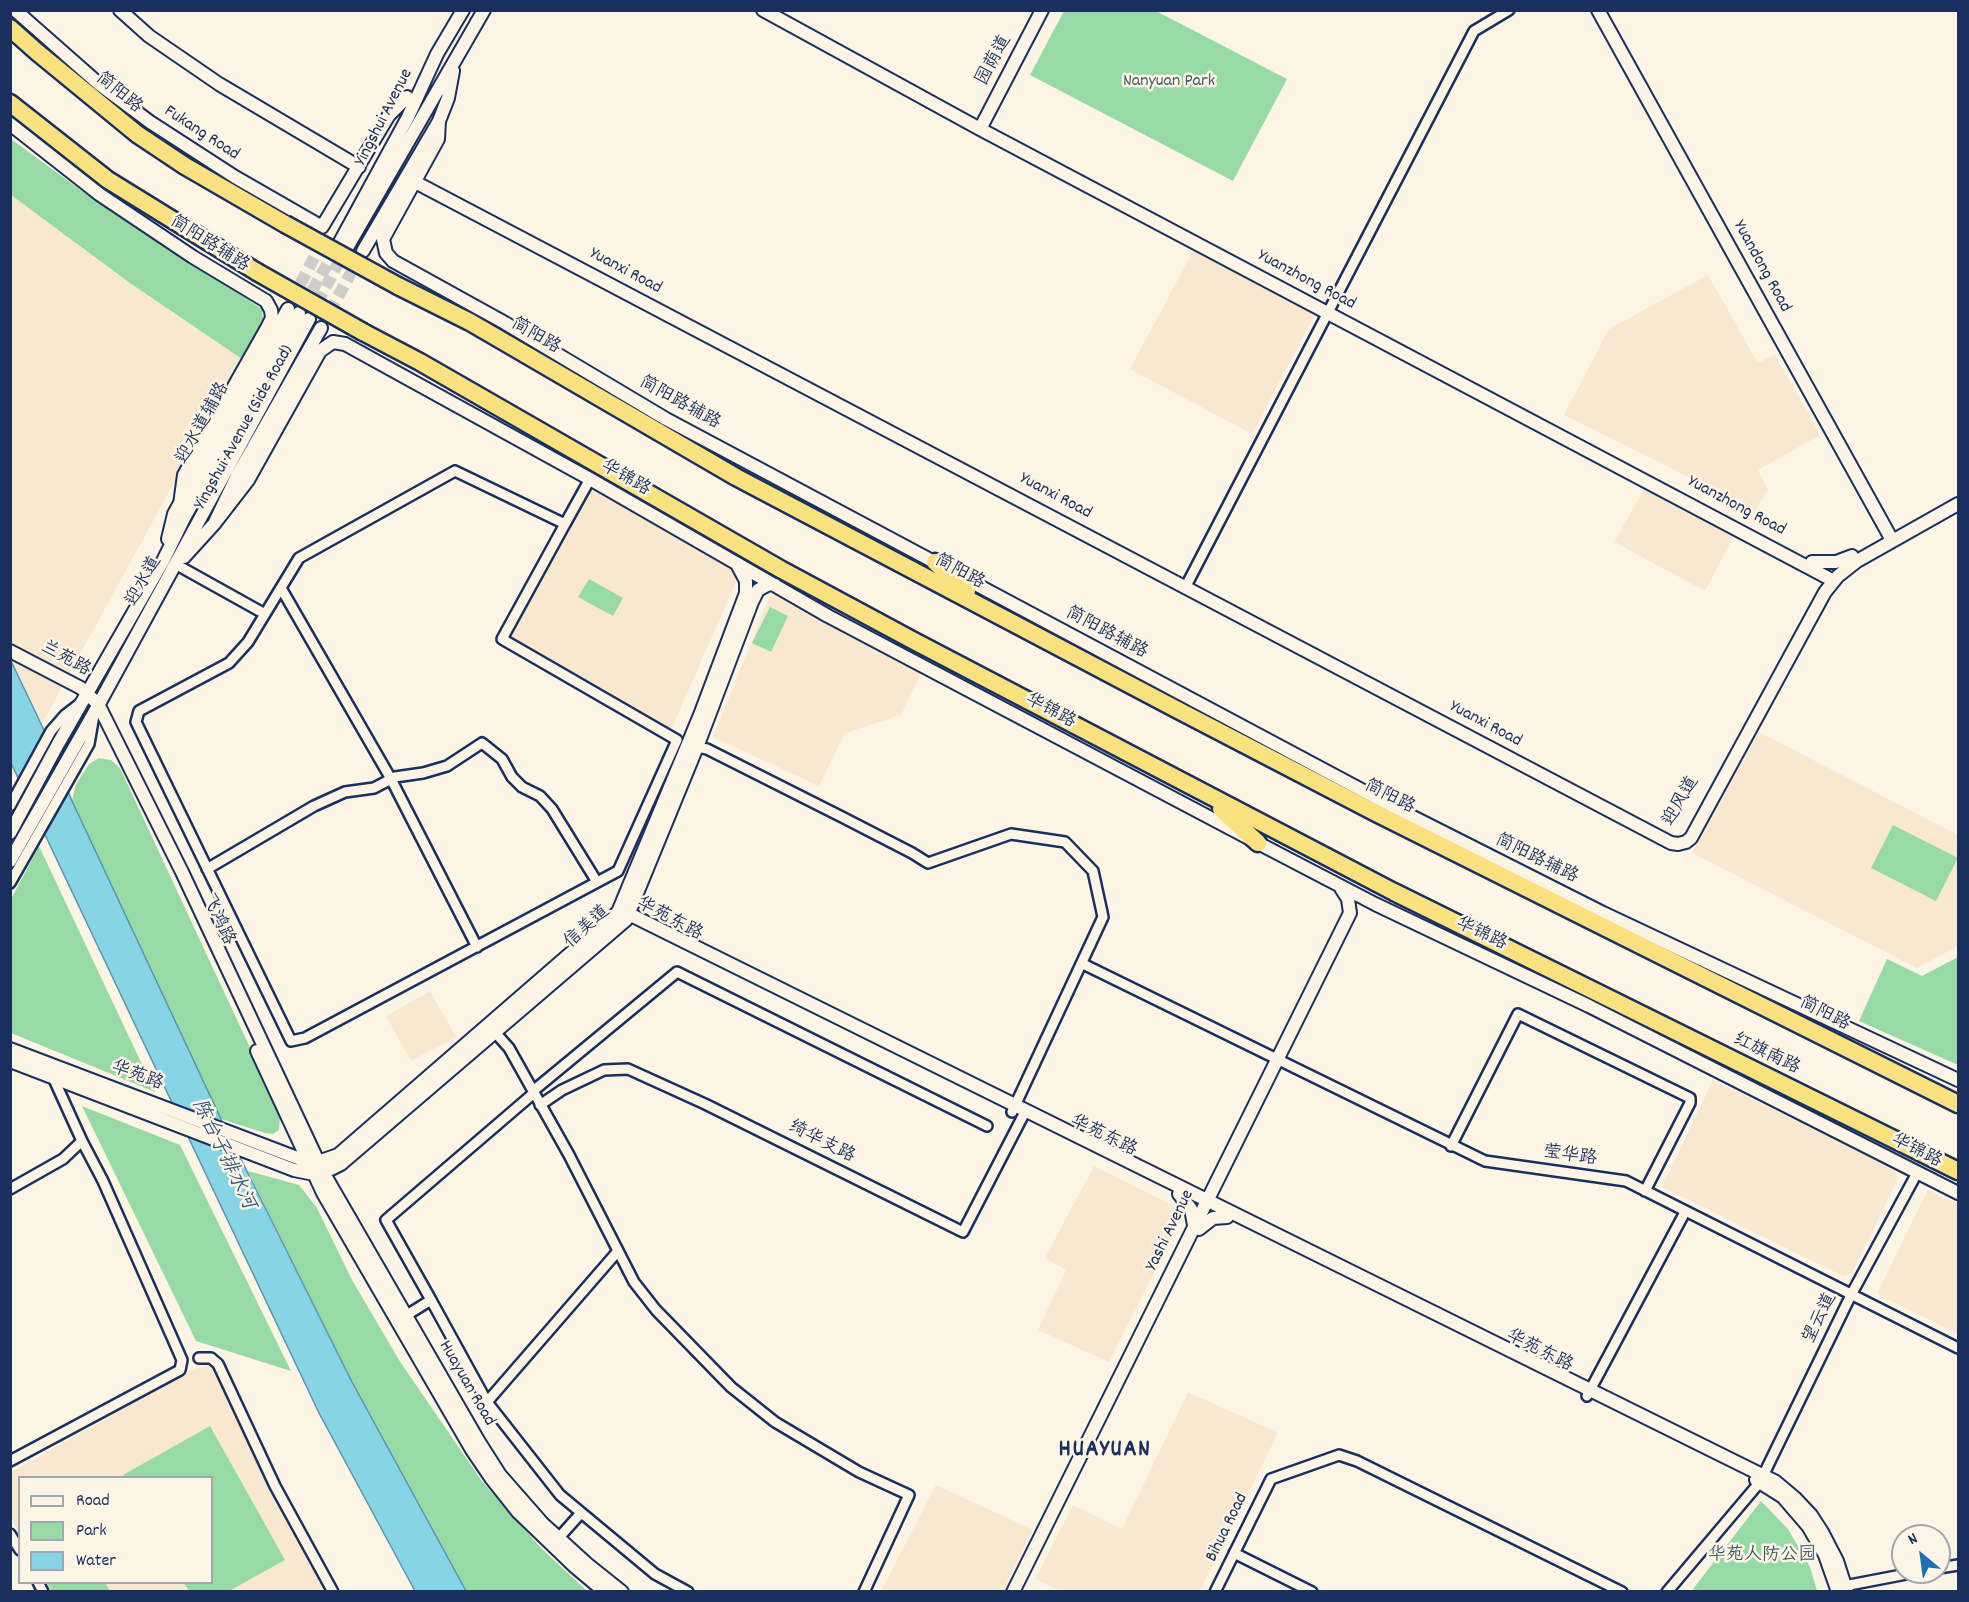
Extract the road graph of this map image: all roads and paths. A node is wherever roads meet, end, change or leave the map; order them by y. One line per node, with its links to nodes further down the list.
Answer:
1 (15, 10): 21 (street, Fukang Road)
2 (120, 10): 19 (street)
3 (463, 10): 12 (street, Yingshui Avenue)
4 (484, 10): 13 (street, Yingshui Avenue)
5 (763, 10): 18 (street, Yuanzhong Road)
6 (773, 10): 18 (street, Yuanzhong Road)
7 (1042, 10): 18 (street, 园荫道)
8 (1509, 10): 23 (street)
9 (1598, 10): 32 (street, Yuandong Road)
10 (1607, 10): 32 (street, Yuandong Road)
11 (10, 28): 42 (highway, 简阳路, bridge)
12 (437, 54): 13 (street, Yingshui Avenue); 14 (street)
13 (455, 61): 16 (street)
14 (407, 96): 19 (street); 21 (street)
15 (10, 103): 45 (highway, bridge)
16 (439, 121): 20 (street, 简阳路辅路); 22 (street)
17 (10, 124): 28 (street, 简阳路辅路)
18 (982, 126): 23 (street, Yuanzhong Road)
19 (359, 167): 21 (street)
20 (415, 182): 35 (street, 简阳路辅路); 40 (street, Yuanxi Road)
21 (324, 231)
22 (363, 251)
23 (1331, 310): 36 (street, Yuanzhong Road); 38 (street, Yuanzhong Road); 40 (street)
24 (299, 313): 28 (street, 迎水道辅路); 37 (street, 迎水道)
25 (321, 328): 30 (street, Yingshui Avenue (Side Road))
26 (590, 479): 30 (street, 华锦路); 31 (street); 34 (street, 华锦路)
27 (1959, 496): 32 (street, 迎风道)
28 (180, 504): 37 (street, 迎水道辅路)
29 (1959, 504): 32 (street, 迎风道)
30 (214, 524): 37 (street, Yingshui Avenue (Side Road))
31 (565, 524): 41 (street); 60 (street)
32 (1894, 534): 33 (street, 迎风道); 38 (street, 迎风道)
33 (1851, 556): 36 (street); 38 (street, 迎风道)
34 (735, 562): 39 (street, 华锦路); 64 (street, 信美道)
35 (935, 562): 42 (highway); 57 (street, 简阳路辅路)
36 (1812, 562): 38 (street, Yuanzhong Road)
37 (171, 564): 43 (street); 47 (street, 迎水道); 48 (street, 迎水道)
38 (1832, 576): 56 (street, 迎风道)
39 (775, 585): 44 (street, 华锦路); 49 (street, 信美道)
40 (1186, 586): 56 (street, Yuanxi Road)
41 (281, 588): 43 (street); 50 (street)
42 (985, 608): 53 (highway, 简阳路)
43 (266, 614): 59 (street)
44 (828, 616): 45 (street); 55 (street, 华锦路)
45 (915, 642): 51 (highway)
46 (12, 655): 47 (street, 兰苑路)
47 (86, 697): 48 (street, 兰苑路); 52 (street); 54 (street, 迎水道)
48 (97, 708): 58 (street, 迎水道); 61 (street); 83 (street, 飞鸿路)
49 (697, 747): 64 (street, 信美道); 68 (street)
50 (391, 779): 59 (street); 60 (street); 67 (street)
51 (1205, 794): 55 (highway); 84 (highway, 红旗南路)
52 (13, 802)
53 (1376, 813): 57 (street); 76 (highway, 简阳路)
54 (10, 833)
55 (1258, 843): 62 (street, 华锦路)
56 (1678, 844)
57 (1478, 851): 74 (street, 简阳路辅路)
58 (10, 861)
59 (207, 869): 67 (street)
60 (597, 882): 67 (street)
61 (10, 883)
62 (1340, 886): 63 (street, 华锦路); 71 (street, Yashi Avenue)
63 (1375, 904): 71 (street, Yashi Avenue); 85 (street, 华锦路)
64 (624, 916): 65 (street, 华苑东路); 66 (street, 信美道); 69 (street, 信美道); 78 (street, 华苑东路)
65 (639, 927): 66 (street); 78 (street, 华苑东路)
66 (612, 932): 69 (street, 信美道)
67 (477, 946)
68 (1083, 964): 71 (street, 莹华路); 78 (street)
69 (492, 1029): 75 (street); 82 (street, 信美道); 83 (street, 信美道)
70 (10, 1049): 73 (street, 华苑路)
71 (1279, 1060): 81 (street, 莹华路); 91 (street, Yashi Avenue)
72 (10, 1061): 73 (street, 华苑路)
73 (52, 1071): 80 (street); 83 (street, 华苑路); 83 (street, 华苑路)
74 (1959, 1080)
75 (533, 1092): 77 (street); 79 (street); 97 (street)
76 (1959, 1104)
77 (540, 1105): 78 (street, 绮华支路); 95 (street)
78 (1019, 1111): 90 (street, 华苑东路); 91 (street, 华苑东路)
79 (987, 1126)
80 (82, 1141): 86 (street); 103 (street)
81 (1451, 1146): 88 (street, 莹华路); 88 (street)
82 (341, 1164): 83 (street, 信美道); 87 (street)
83 (315, 1167): 87 (street, Huayuan Road); 98 (street, Huayuan Road)
84 (1959, 1171)
85 (1917, 1173): 89 (street, 华锦路); 96 (street, 望云道)
86 (10, 1189)
87 (332, 1189): 98 (street, Huayuan Road)
88 (1645, 1191): 92 (street, 莹华路)
89 (1959, 1193)
90 (1179, 1194): 91 (street, 华苑东路); 94 (street)
91 (1209, 1207): 93 (street, 华苑东路); 94 (street, Yashi Avenue)
92 (1685, 1212): 96 (street, 莹华路); 101 (street)
93 (1230, 1215): 94 (street); 101 (street, 华苑东路)
94 (1197, 1227): 116 (street, Yashi Avenue); 117 (street, Yashi Avenue)
95 (618, 1251): 102 (street); 115 (street)
96 (1851, 1295): 99 (street, 莹华路); 104 (street, 望云道)
97 (431, 1300): 98 (street); 102 (street)
98 (402, 1318): 107 (street, Huayuan Road)
99 (1959, 1348)
100 (199, 1358): 113 (street)
101 (1588, 1393): 104 (street, 华苑东路)
102 (487, 1402): 105 (street)
103 (10, 1461)
104 (1762, 1478): 111 (street, 华苑东路); 121 (street, 望云道)
105 (581, 1513): 107 (street); 114 (street)
106 (10, 1534): 108 (street)
107 (555, 1542): 112 (street, Huayuan Road)
108 (18, 1547)
109 (1234, 1553): 118 (street, Bihua Road); 119 (street); 120 (street, Bihua Road)
110 (1891, 1578): 111 (street)
111 (1842, 1589)
112 (615, 1590)
113 (333, 1592)
114 (688, 1592)
115 (864, 1592)
116 (1013, 1592)
117 (1021, 1592)
118 (1215, 1592)
119 (1312, 1592)
120 (1622, 1592)
121 (1667, 1592)

